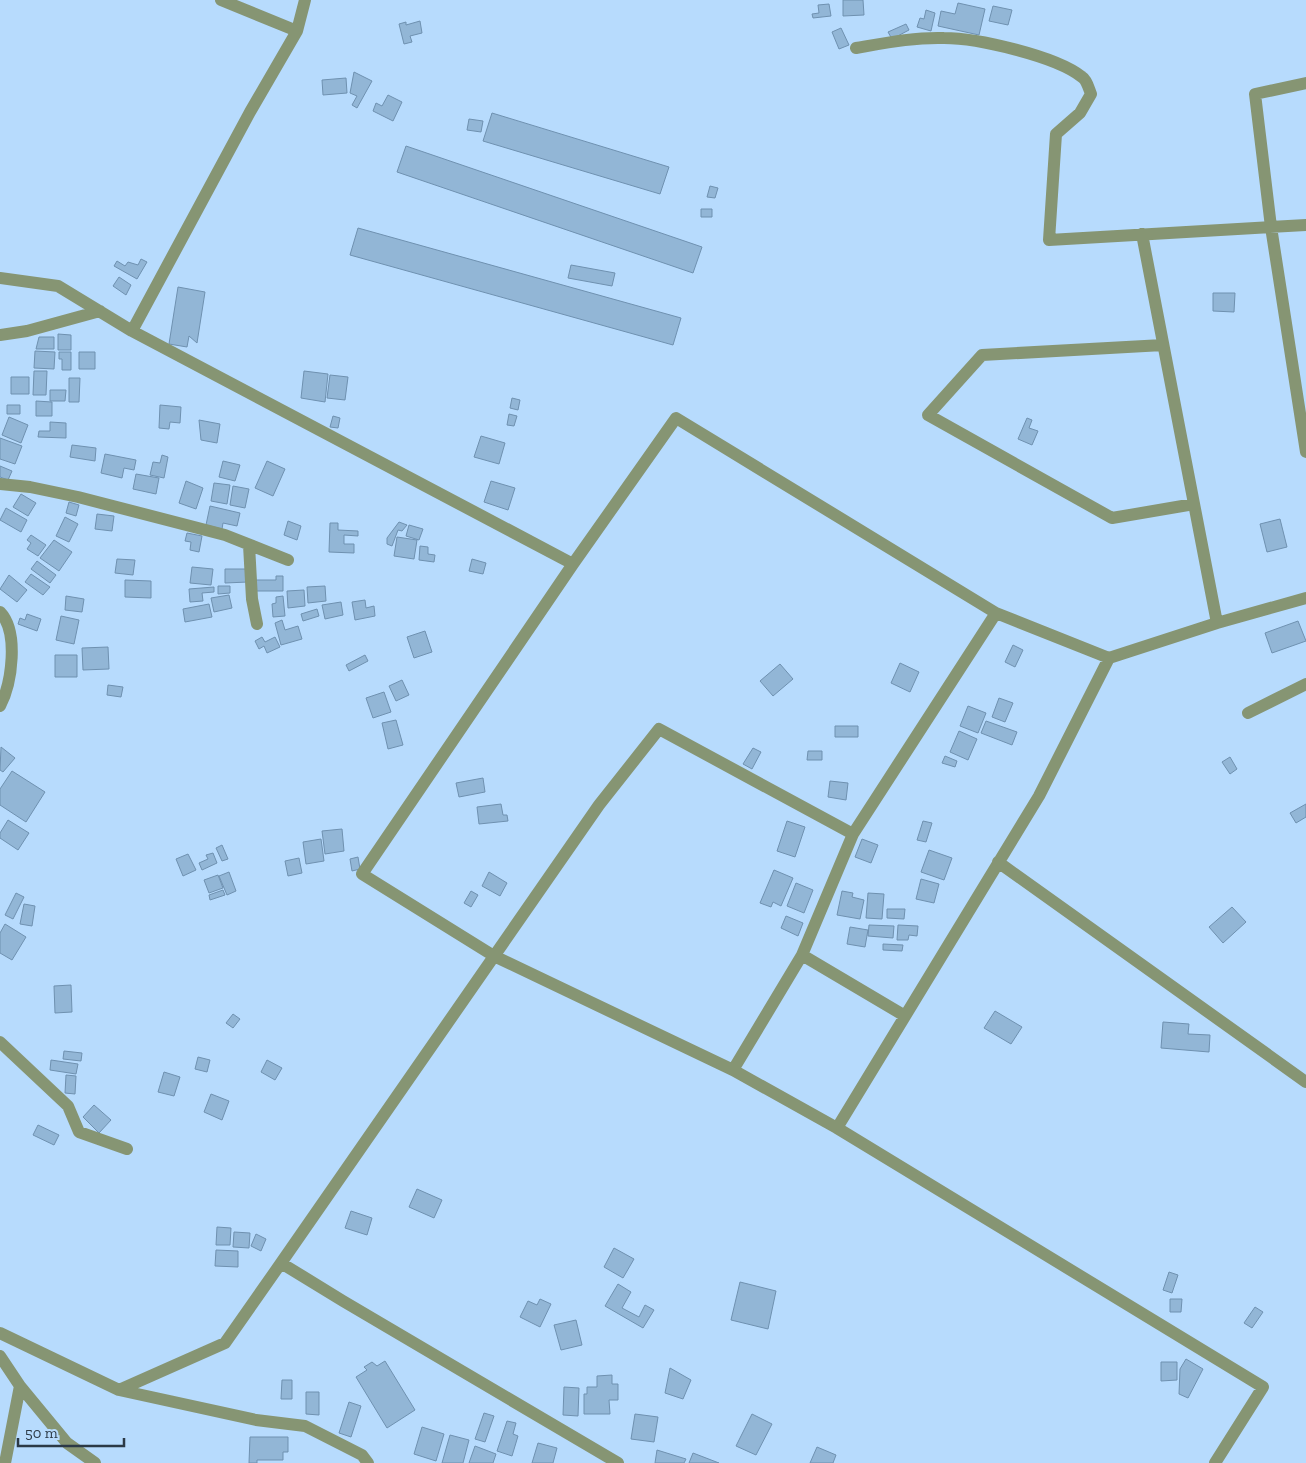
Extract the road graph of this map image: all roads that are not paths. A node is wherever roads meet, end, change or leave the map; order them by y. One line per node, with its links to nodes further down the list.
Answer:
1 (221, 0): 3 (street)
2 (305, 0): 3 (street)
3 (297, 31): 11 (street)
4 (856, 48): 8 (street)
5 (1306, 84): 7 (street)
6 (1306, 225): 7 (street)
7 (1271, 227): 8 (street); 14 (street)
8 (1142, 234): 13 (street)
9 (0, 278): 10 (street)
10 (100, 311): 11 (street); 12 (street)
11 (132, 331): 19 (street)
12 (0, 335)
13 (1163, 345): 16 (street); 16 (street)
14 (1306, 452)
15 (0, 484): 17 (street)
16 (1194, 504): 23 (street)
17 (249, 545): 18 (street); 24 (street)
18 (288, 560)
19 (573, 564): 22 (street); 32 (street)
20 (1306, 598): 23 (street)
21 (0, 612): 27 (street)
22 (996, 613): 25 (street); 29 (street)
23 (1217, 623): 25 (street)
24 (257, 624)
25 (1109, 658): 30 (street)
26 (1306, 684): 28 (street)
27 (0, 706)
28 (1248, 713)
29 (853, 834): 31 (street); 32 (street)
30 (998, 862): 33 (street); 36 (street)
31 (802, 955): 33 (street); 35 (street)
32 (494, 956): 35 (street); 39 (street)
33 (905, 1016): 37 (street)
34 (0, 1042): 38 (street)
35 (733, 1070): 37 (street)
36 (1306, 1082)
37 (837, 1128): 48 (street)
38 (127, 1149)
39 (281, 1262): 43 (street); 47 (street)
40 (0, 1333): 43 (street)
41 (0, 1356): 42 (street)
42 (20, 1386): 44 (street); 45 (street)
43 (120, 1390): 46 (street)
44 (5, 1463)
45 (95, 1463)
46 (368, 1463)
47 (618, 1463)
48 (1215, 1463)

